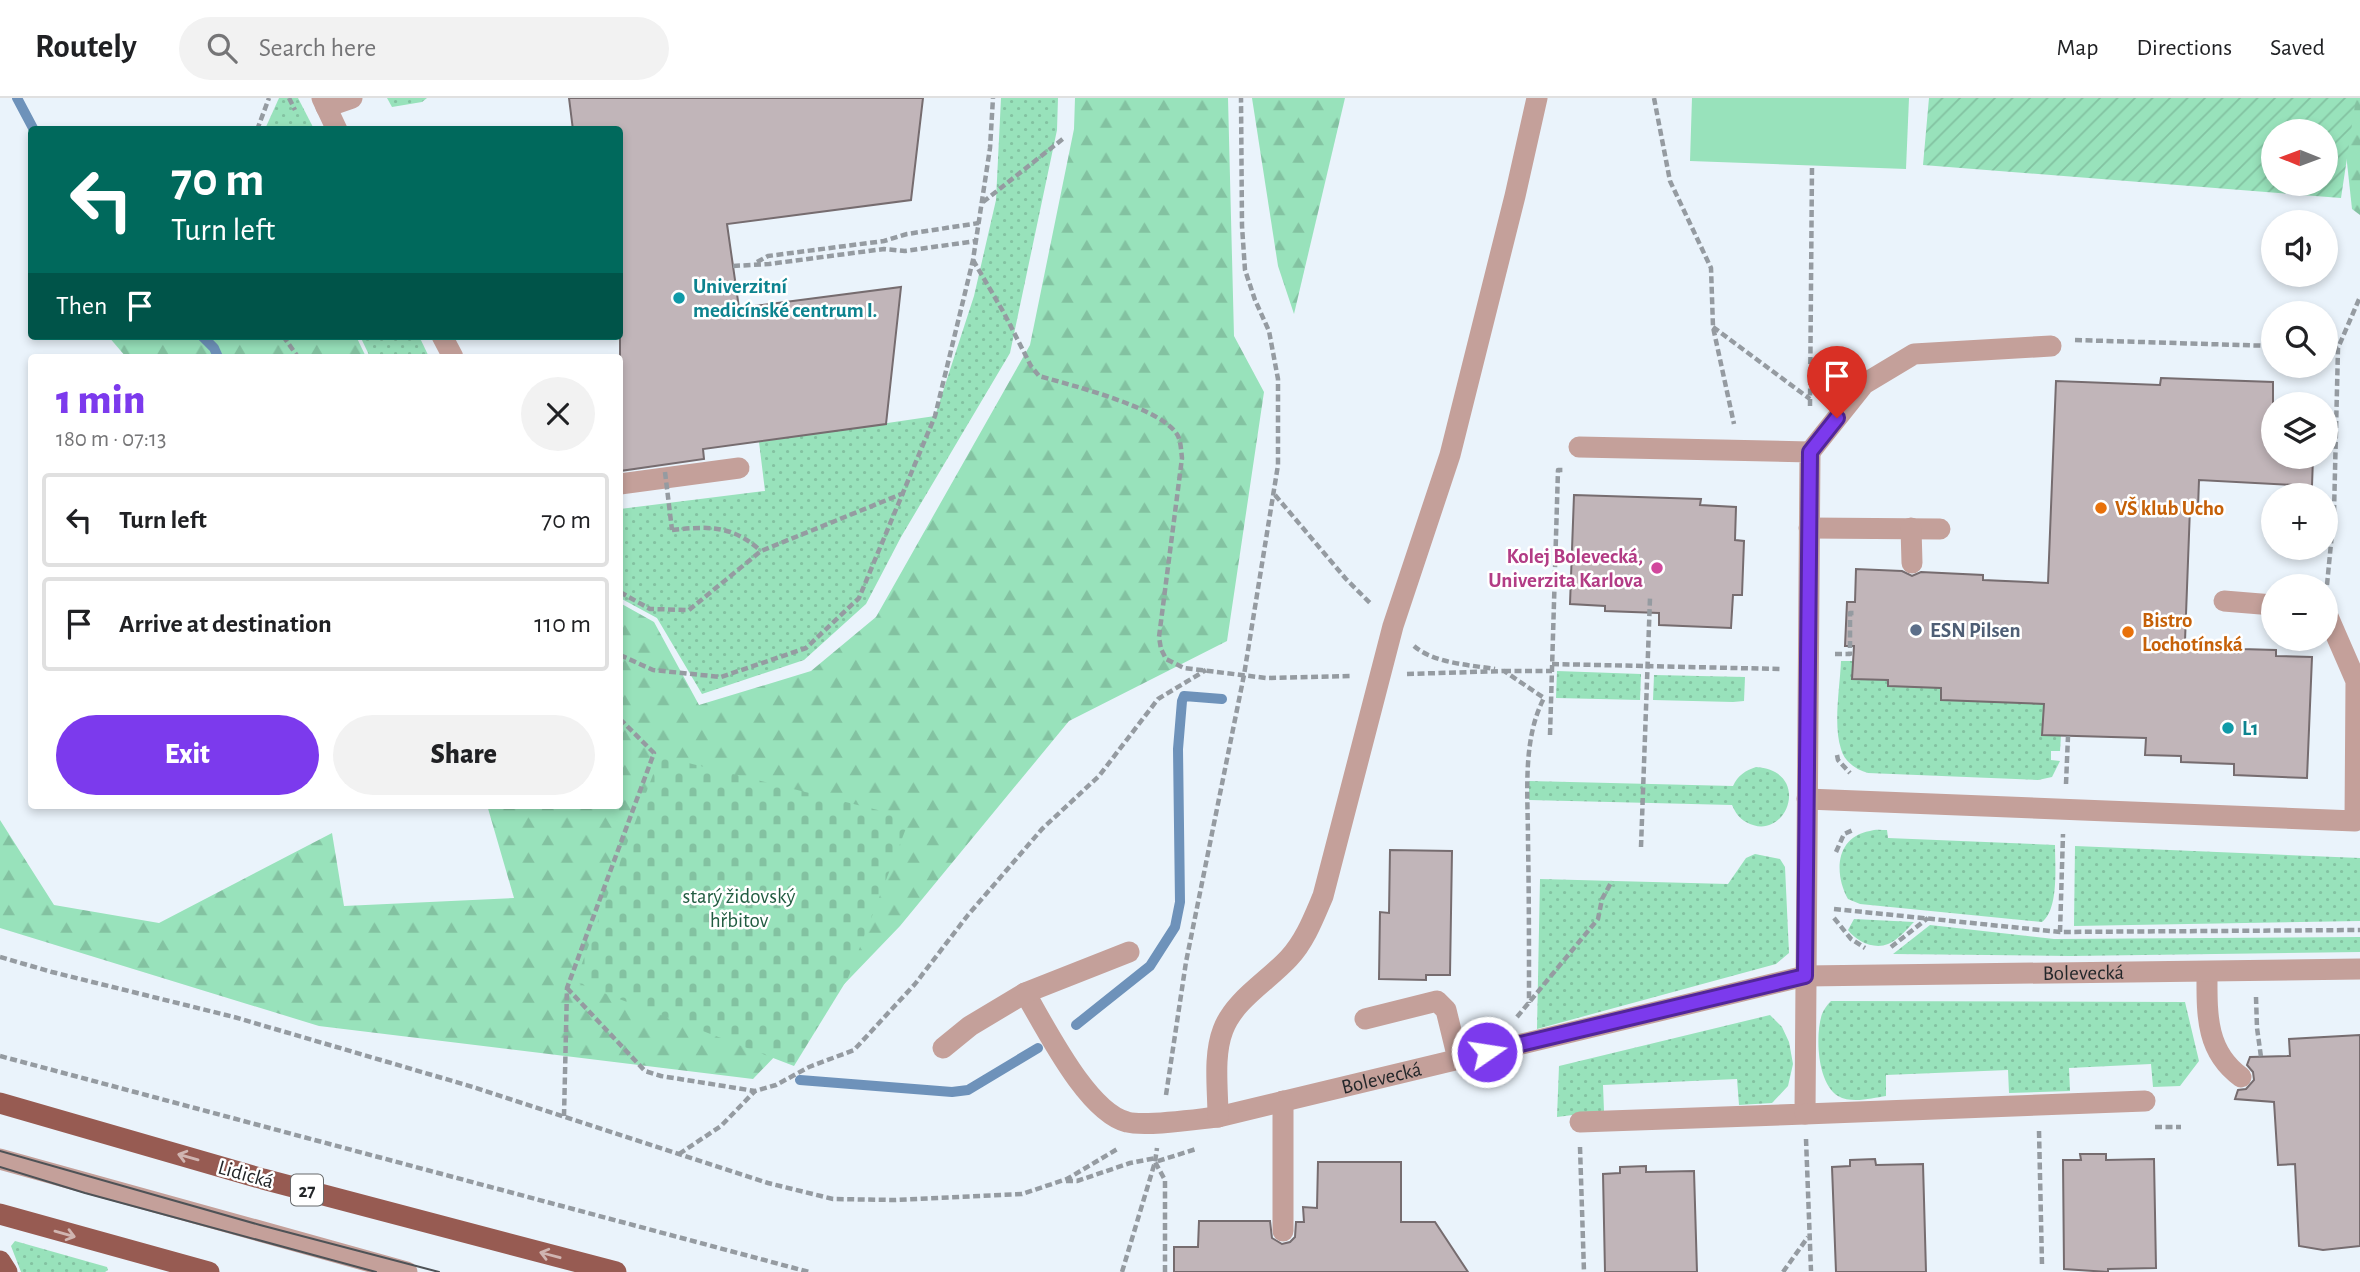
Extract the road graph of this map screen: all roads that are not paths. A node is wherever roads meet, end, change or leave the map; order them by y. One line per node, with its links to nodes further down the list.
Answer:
1 (352, 98): 3 (street)
2 (1537, 98): 31 (street)
3 (324, 102): 4 (street)
4 (335, 126)
5 (2051, 346): 7 (street)
6 (1579, 447): 7 (street)
7 (1810, 452): 10 (street)
8 (739, 468): 9 (street)
9 (623, 484)
10 (1809, 528): 11 (street); 17 (street)
11 (1911, 528): 12 (street); 13 (street)
12 (1940, 529)
13 (1912, 563)
14 (2224, 601): 15 (street)
15 (2261, 605)
16 (2338, 640): 17 (street)
17 (1807, 799): 21 (street)
18 (1129, 952): 22 (street)
19 (2360, 968): 20 (street, Bolevecká)
20 (2207, 972): 21 (street, Bolevecká); 26 (street)
21 (1805, 976): 25 (street, Bolevecká); 30 (street)
22 (1025, 993): 24 (street); 31 (street, Bolevecká)
23 (1365, 1019): 25 (street)
24 (943, 1048)
25 (1458, 1059): 27 (street, Bolevecká)
26 (2241, 1077)
27 (1283, 1101): 31 (street, Bolevecká); 35 (street)
28 (2145, 1101): 30 (street)
29 (0, 1103): 40 (main road, Lidická / 27, one-way to 29)
30 (1805, 1114): 32 (street)
31 (1218, 1116)
32 (1580, 1122)
33 (0, 1159): 39 (street)
34 (0, 1214): 38 (main road, one-way to 38)
35 (1283, 1231)
36 (0, 1261): 37 (main road)
37 (8, 1272)
38 (209, 1272)
39 (407, 1272)
40 (616, 1272)

